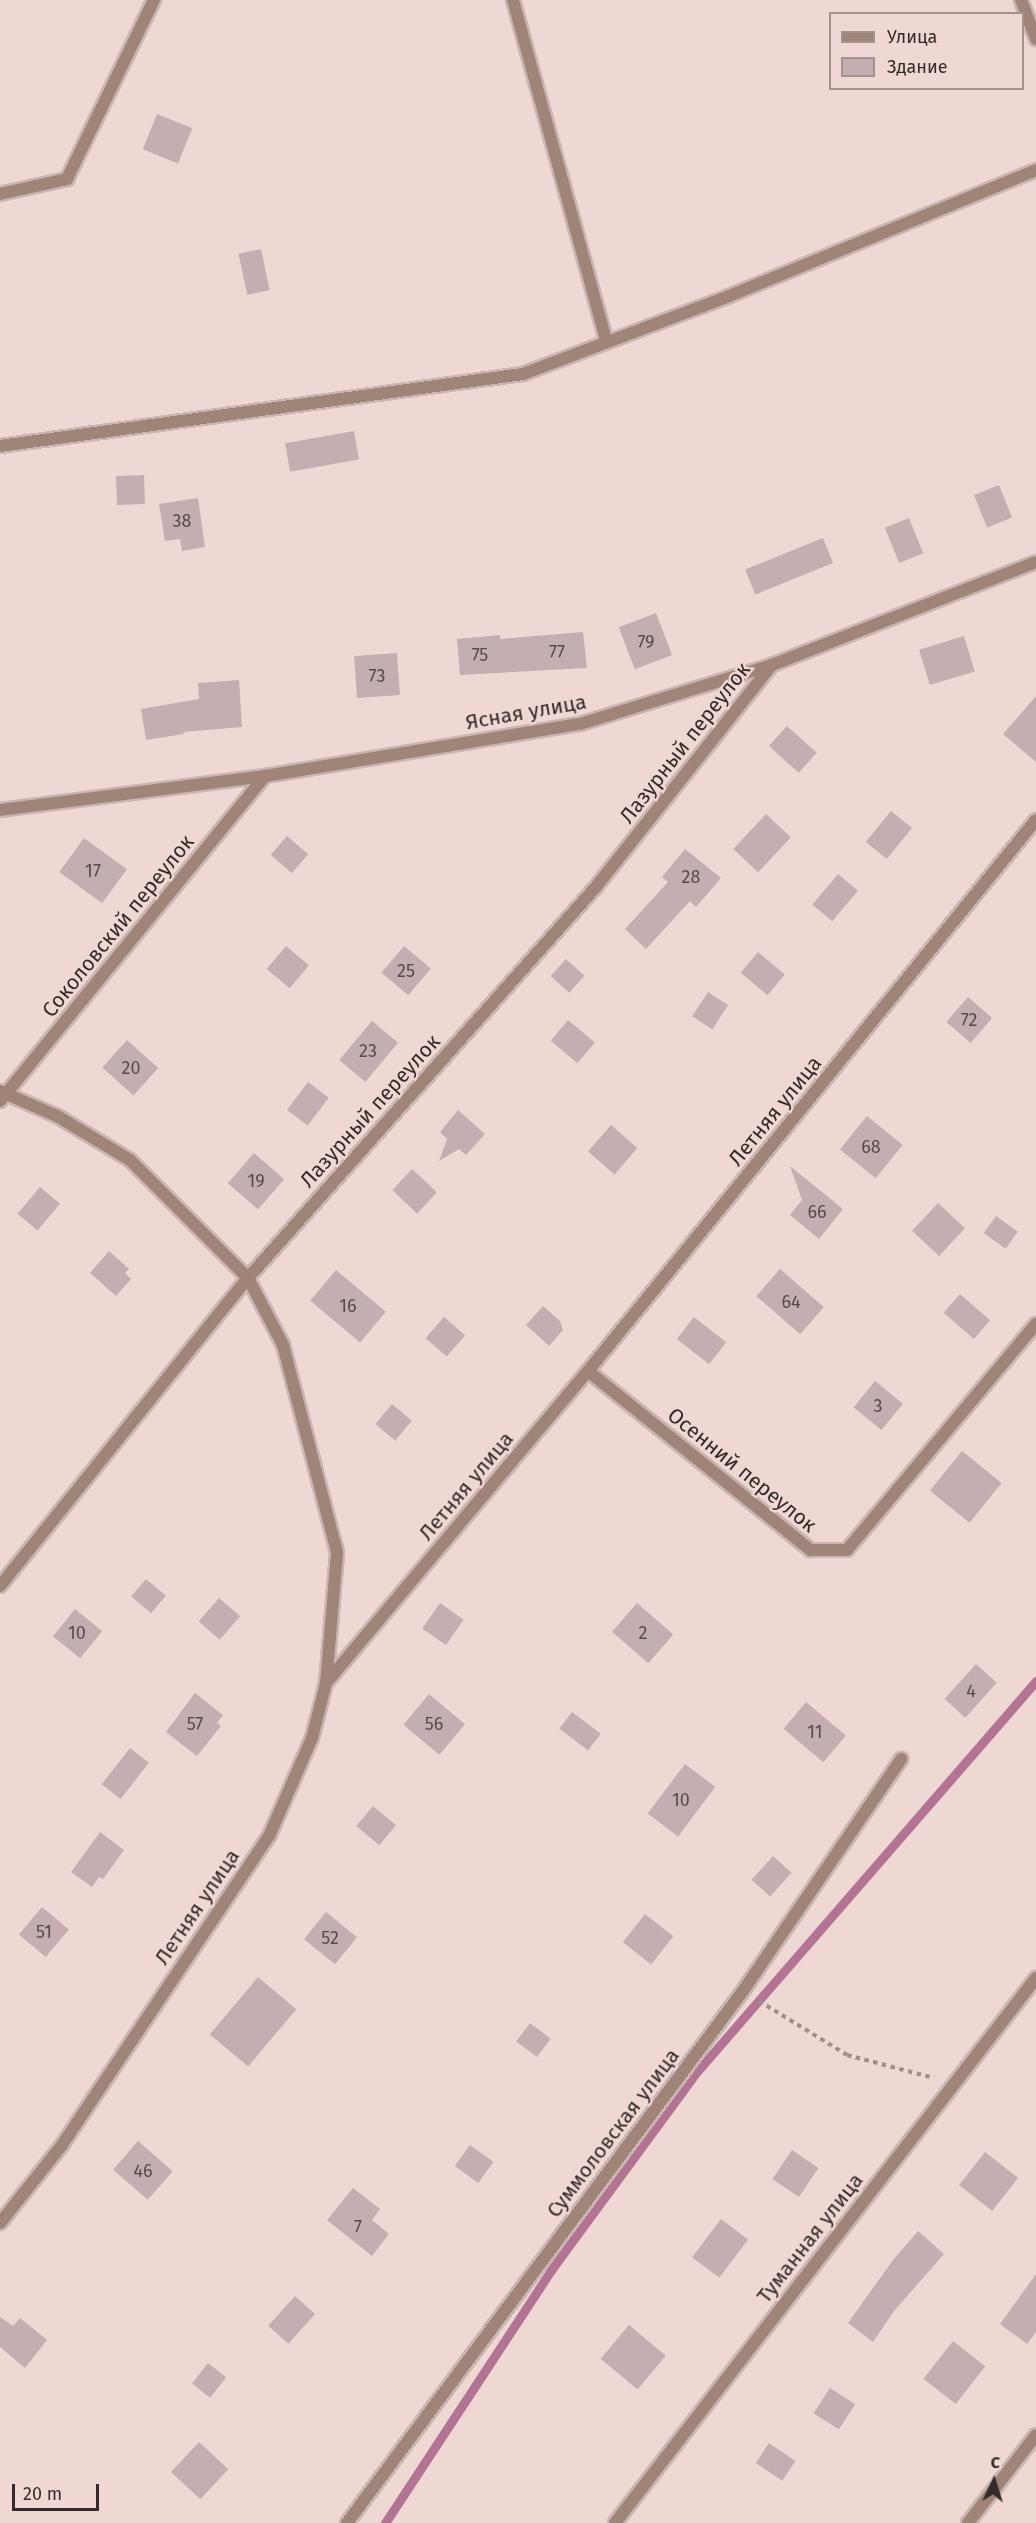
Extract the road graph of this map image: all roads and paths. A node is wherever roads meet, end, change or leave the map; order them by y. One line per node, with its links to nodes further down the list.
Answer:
1 (154, 0): 6 (street)
2 (513, 0): 7 (street)
3 (1021, 0): 4 (street)
4 (1036, 39)
5 (1036, 170): 7 (street)
6 (0, 194)
7 (606, 341): 8 (street)
8 (0, 446)
9 (1036, 561): 10 (street, Ясная улица)
10 (772, 665): 11 (street, Ясная улица); 15 (street, Лазурный переулок)
11 (265, 776): 12 (street, Ясная улица); 14 (street, Соколовский переулок)
12 (0, 810)
13 (1036, 820): 17 (street, Летняя улица)
14 (2, 1095): 15 (street)
15 (248, 1278): 18 (street, Лазурный переулок); 19 (street)
16 (1036, 1324): 17 (street, Осенний переулок)
17 (588, 1371): 19 (street, Летняя улица)
18 (0, 1586)
19 (326, 1683): 24 (street, Летняя улица)
20 (901, 1759): 26 (street, Суммоловская улица)
21 (1036, 1978): 23 (street, Туманная улица)
22 (768, 2007): 23 (path)
23 (954, 2083): 27 (street, Туманная улица)
24 (0, 2223)
25 (1036, 2435): 28 (street)
26 (347, 2523)
27 (615, 2523)
28 (968, 2523)

